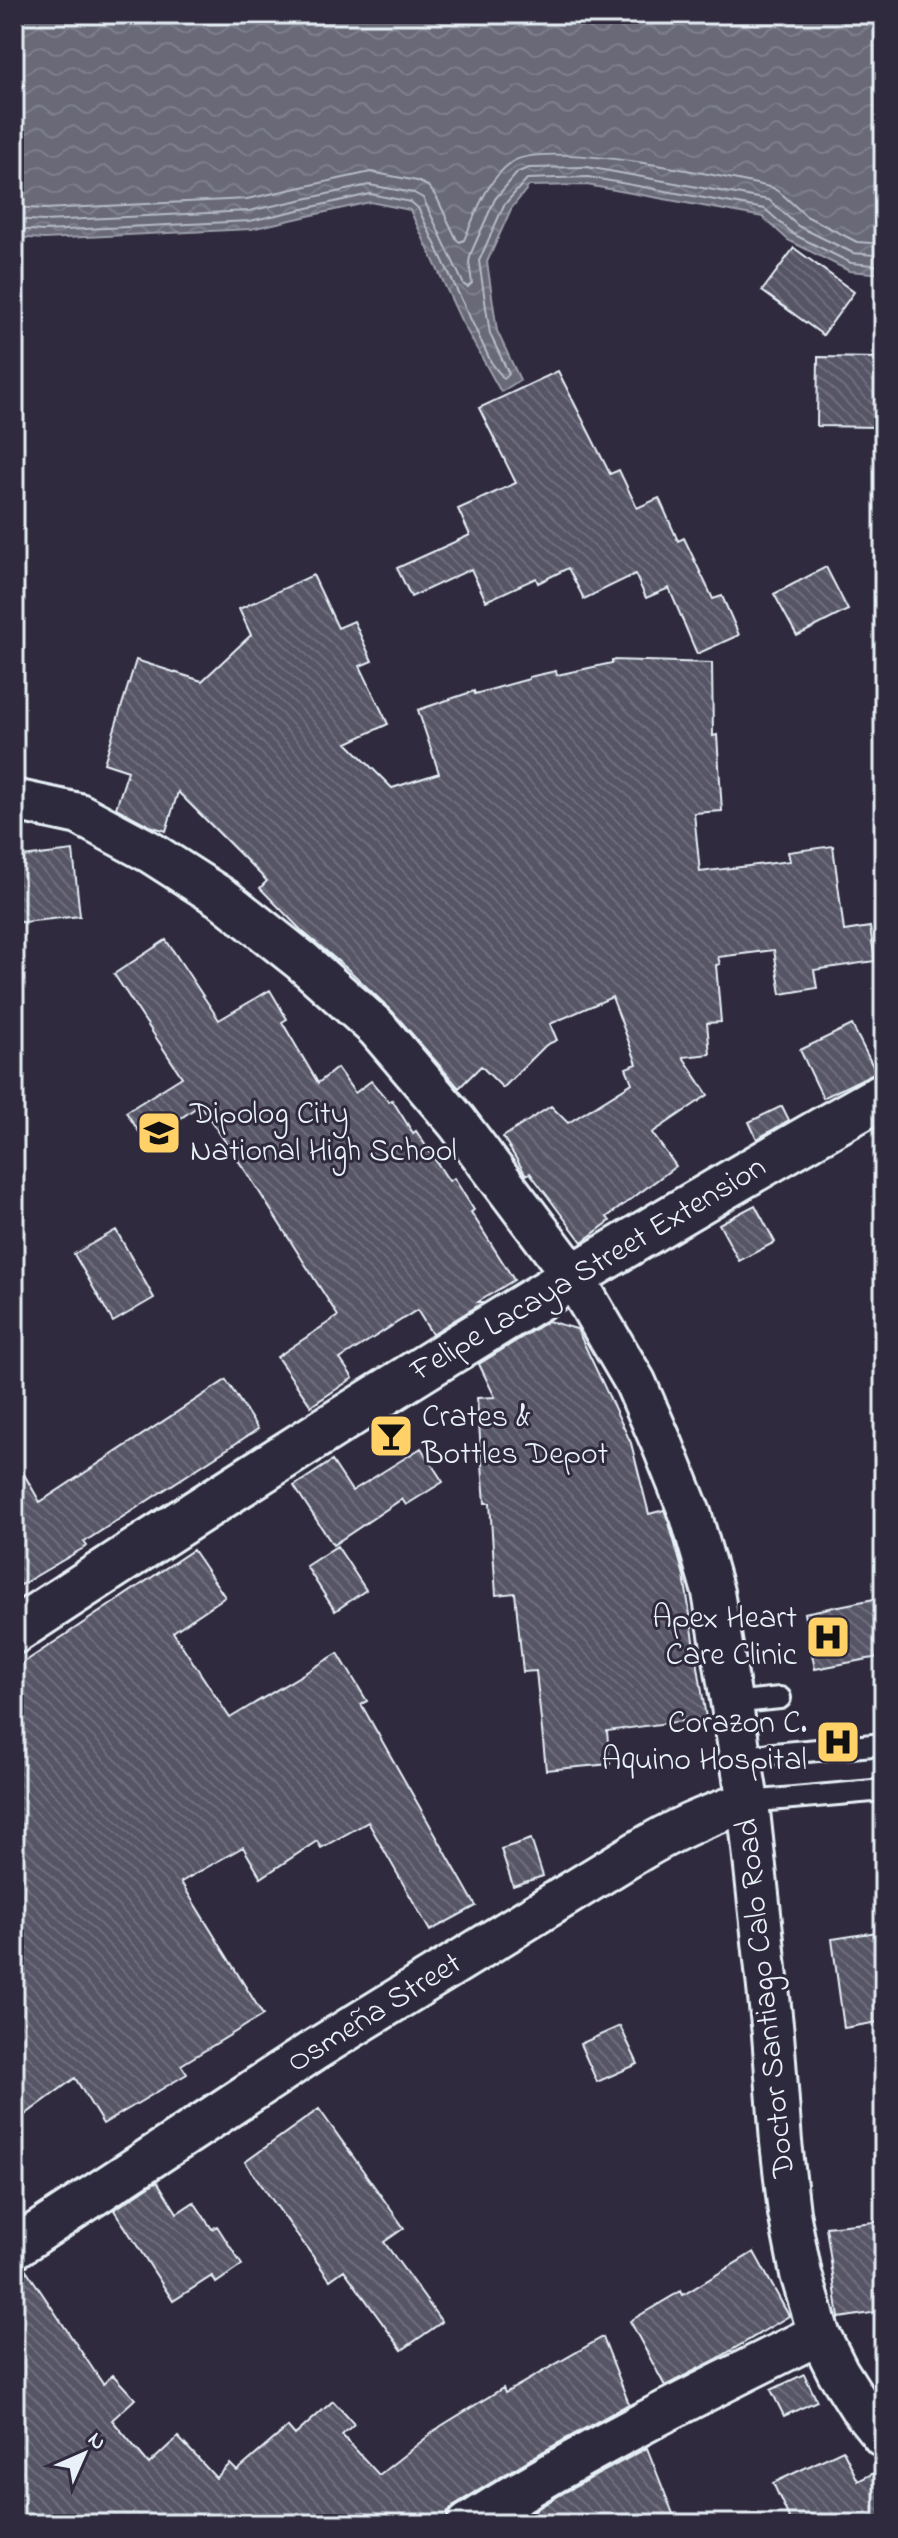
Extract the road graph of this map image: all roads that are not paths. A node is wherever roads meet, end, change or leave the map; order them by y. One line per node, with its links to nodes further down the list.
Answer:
1 (14, 800): 3 (street, Doctor Santiago Calo Road)
2 (884, 1095): 3 (main road, Felipe Lacaya Street Extension)
3 (573, 1276): 4 (main road, Felipe Lacaya Street Extension); 6 (street, Doctor Santiago Calo Road)
4 (14, 1631)
5 (780, 1698): 6 (lane)
6 (731, 1703): 8 (street, Doctor Santiago Calo Road)
7 (884, 1744): 8 (lane)
8 (740, 1757): 10 (street, Doctor Santiago Calo Road)
9 (884, 1790): 10 (lane)
10 (748, 1802): 11 (street, Osmeña Street); 12 (street, Doctor Santiago Calo Road)
11 (14, 2248)
12 (819, 2334): 13 (street, Doctor Santiago Calo Road); 14 (street)
13 (884, 2437)
14 (468, 2524)

